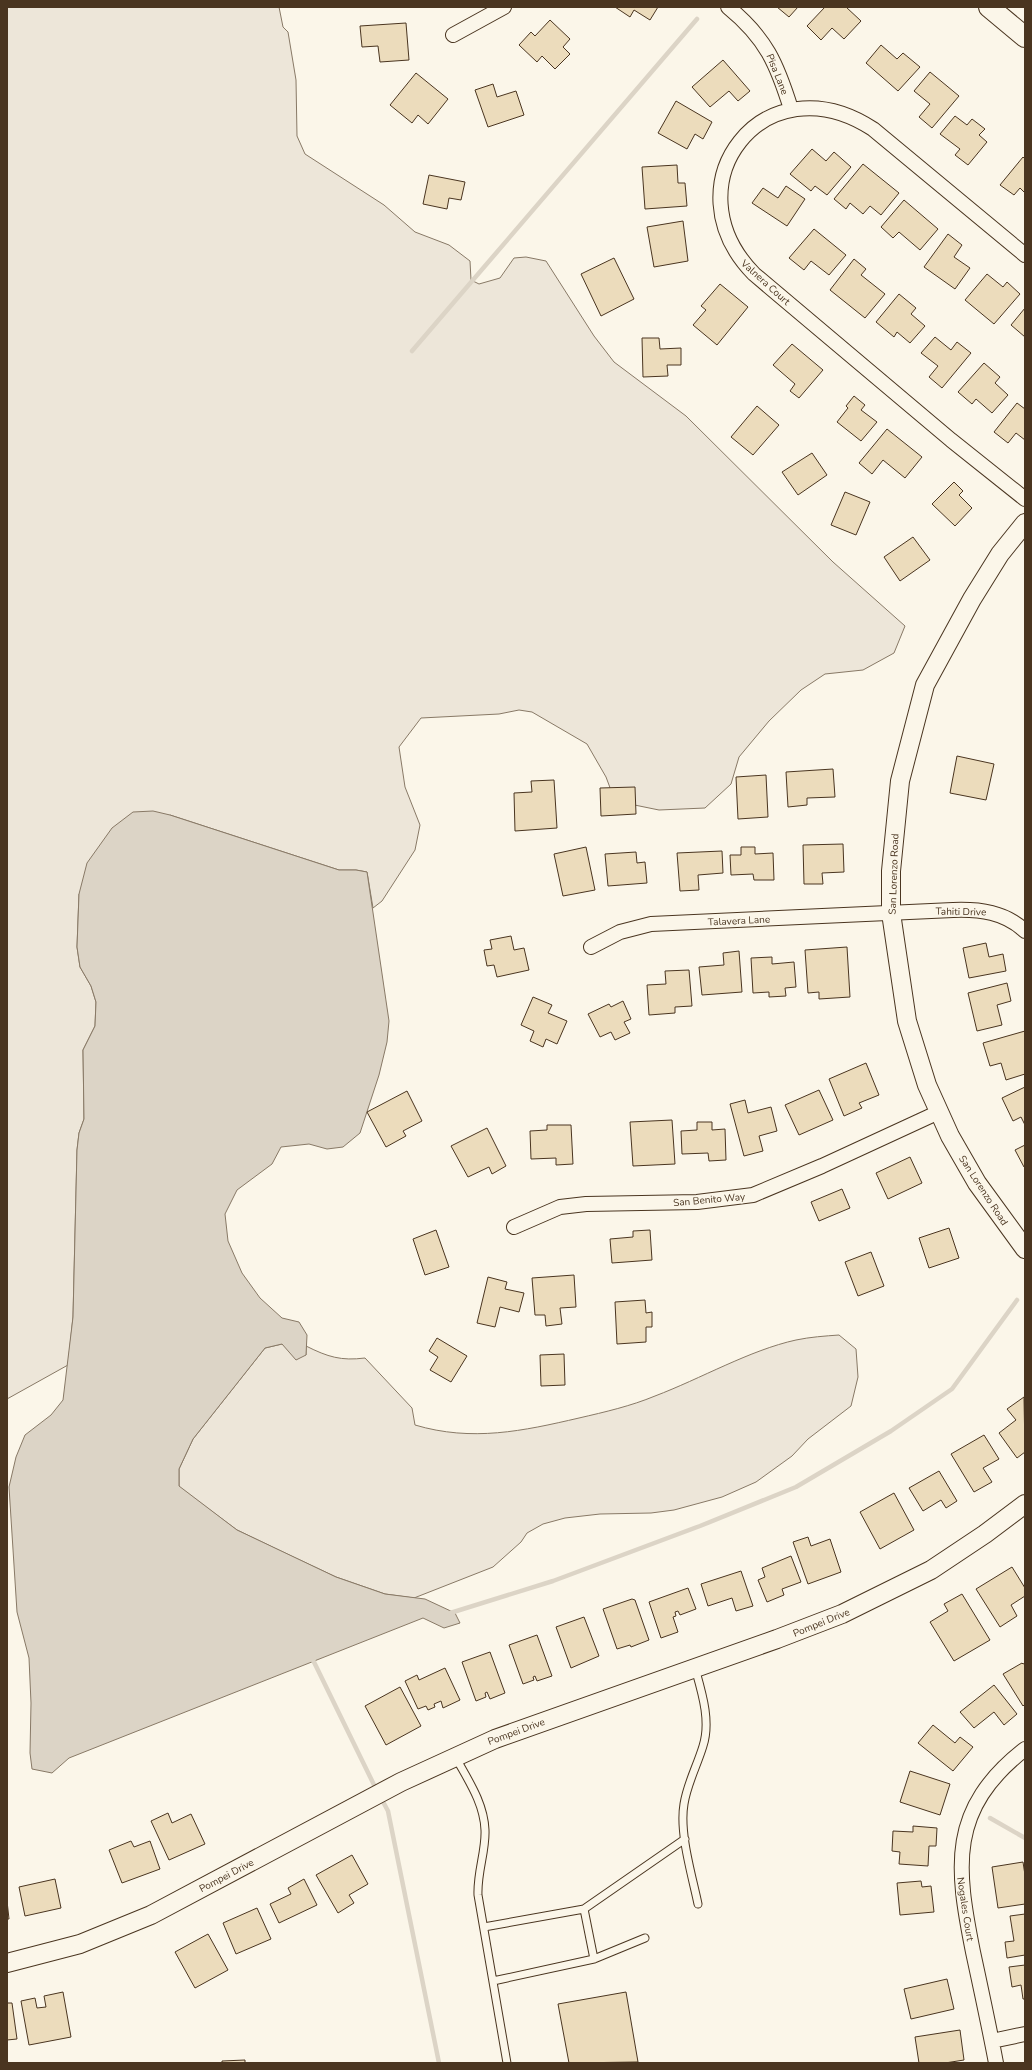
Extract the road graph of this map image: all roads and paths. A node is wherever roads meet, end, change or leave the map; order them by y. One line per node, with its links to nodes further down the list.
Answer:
1 (504, 7): 4 (street)
2 (728, 7): 6 (street, Pisa Lane)
3 (989, 7): 5 (main road)
4 (453, 35)
5 (1025, 37)
6 (791, 109): 7 (street, Valnera Court); 8 (street, Valnera Court)
7 (1025, 255)
8 (1025, 499)
9 (1025, 523): 10 (street, San Lorenzo Road)
10 (891, 913): 11 (street, Tahiti Drive); 12 (street, Talavera Lane); 13 (street, San Lorenzo Road)
11 (1025, 931)
12 (591, 947)
13 (939, 1112): 14 (street, San Benito Way); 15 (street, San Lorenzo Road)
14 (514, 1227)
15 (1025, 1249)
16 (1025, 1504): 17 (street, Pompei Drive)
17 (694, 1668): 19 (street, Pompei Drive); 20 (lane)
18 (1025, 1749): 29 (street, Nogales Court)
19 (455, 1756): 23 (lane); 26 (street, Pompei Drive)
20 (685, 1839): 21 (lane); 22 (lane)
21 (698, 1904)
22 (584, 1909): 23 (lane); 25 (lane)
23 (484, 1927): 27 (lane)
24 (645, 1938): 25 (lane)
25 (594, 1959): 27 (lane)
26 (7, 1963)
27 (493, 1981): 30 (lane)
28 (1025, 2034): 29 (street)
29 (992, 2041): 31 (street, Nogales Court)
30 (507, 2063)
31 (996, 2063)

